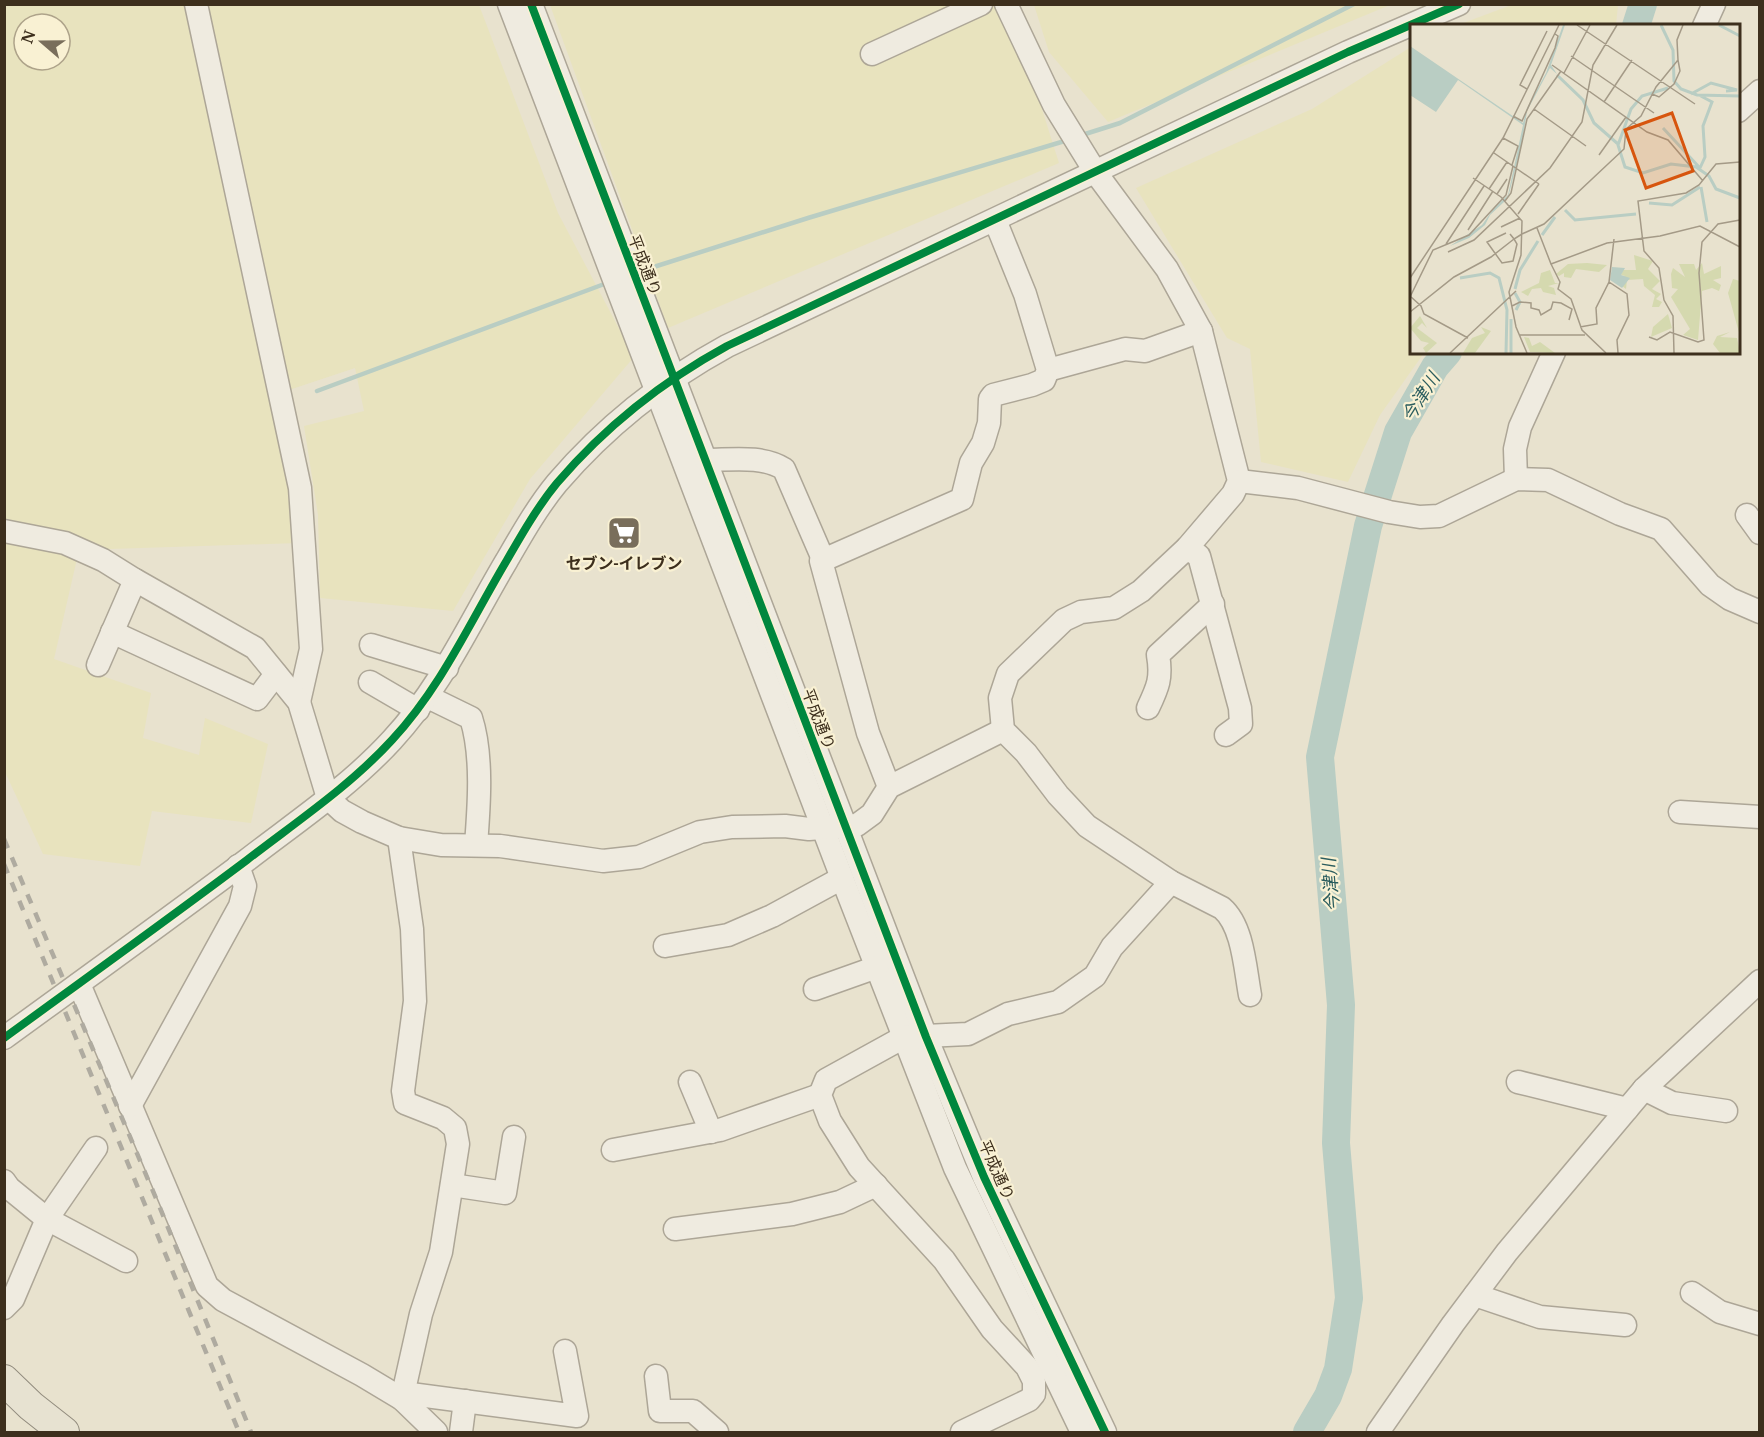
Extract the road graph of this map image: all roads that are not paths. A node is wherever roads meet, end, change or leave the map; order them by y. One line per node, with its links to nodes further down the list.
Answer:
1 (196, 4): 36 (street)
2 (509, 4): 20 (street, 平成通り)
3 (531, 4): 19 (street, 平成通り)
4 (981, 4): 11 (street)
5 (1006, 4): 14 (street)
6 (1459, 4): 8 (street)
7 (1714, 4): 9 (street)
8 (1412, 24)
9 (1705, 24)
10 (1410, 25): 14 (street)
11 (872, 54)
12 (1760, 91): 13 (street)
13 (1740, 109)
14 (1096, 172): 15 (street); 16 (street)
15 (995, 220): 18 (street); 19 (street)
16 (1201, 331): 18 (street); 23 (street)
17 (1553, 354): 22 (street)
18 (1048, 370): 26 (street)
19 (674, 377): 20 (street); 21 (street, 平成通り)
20 (656, 390): 33 (street); 45 (street, 平成通り)
21 (706, 460): 26 (street); 45 (street, 平成通り)
22 (1516, 479): 23 (street); 29 (street)
23 (1239, 481): 25 (street)
24 (4, 531): 27 (street)
25 (1187, 548): 28 (street); 39 (street)
26 (823, 559): 41 (street)
27 (135, 580): 30 (street); 34 (street)
28 (1213, 604): 38 (street); 40 (street)
29 (1758, 607)
30 (112, 632): 32 (street); 34 (street)
31 (371, 645): 33 (street)
32 (98, 665)
33 (447, 668): 37 (street)
34 (276, 674): 36 (street)
35 (370, 682): 37 (street)
36 (299, 702): 42 (street)
37 (423, 704): 42 (street); 47 (street)
38 (1148, 708)
39 (1003, 730): 41 (street); 50 (street)
40 (1226, 735)
41 (890, 787): 45 (street)
42 (327, 798): 46 (street); 48 (street)
43 (1680, 812): 44 (street)
44 (1760, 817)
45 (834, 827): 47 (street); 49 (street, 平成通り); 57 (street, 平成通り)
46 (399, 838): 47 (street); 71 (street)
47 (476, 845)
48 (238, 866): 54 (street); 63 (street)
49 (842, 878): 51 (street); 52 (street, 平成通り)
50 (1171, 882): 56 (street); 57 (street)
51 (665, 946)
52 (877, 967): 55 (street); 57 (street, 平成通り)
53 (1760, 981): 61 (street)
54 (79, 984): 58 (street); 63 (street)
55 (815, 989)
56 (1250, 994)
57 (915, 1037): 62 (street); 82 (street, 平成通り)
58 (4, 1038)
59 (690, 1082): 66 (street)
60 (1518, 1082): 64 (street)
61 (1644, 1089): 64 (street); 65 (street)
62 (820, 1095): 66 (street); 72 (street)
63 (130, 1106): 86 (street)
64 (1628, 1109): 77 (street)
65 (1726, 1111)
66 (711, 1132): 69 (street)
67 (514, 1137): 71 (street)
68 (96, 1148): 73 (street)
69 (613, 1149)
70 (4, 1181): 73 (street)
71 (452, 1185): 86 (street)
72 (876, 1185): 74 (street); 85 (street)
73 (47, 1219): 75 (street); 78 (street)
74 (675, 1229)
75 (126, 1261)
76 (1692, 1293): 79 (street)
77 (1475, 1295): 80 (street); 95 (street)
78 (4, 1308)
79 (1760, 1324)
80 (1625, 1325)
81 (565, 1351): 87 (street)
82 (1064, 1370): 85 (street); 93 (street, 平成通り); 94 (street, 平成通り)
83 (656, 1376): 91 (street)
84 (4, 1380): 88 (main road)
85 (1034, 1385): 92 (street)
86 (402, 1396): 87 (street); 89 (street)
87 (465, 1401): 90 (street)
88 (64, 1432)
89 (436, 1432)
90 (461, 1432)
91 (717, 1432)
92 (962, 1432)
93 (1082, 1432)
94 (1105, 1432)
95 (1378, 1432)

